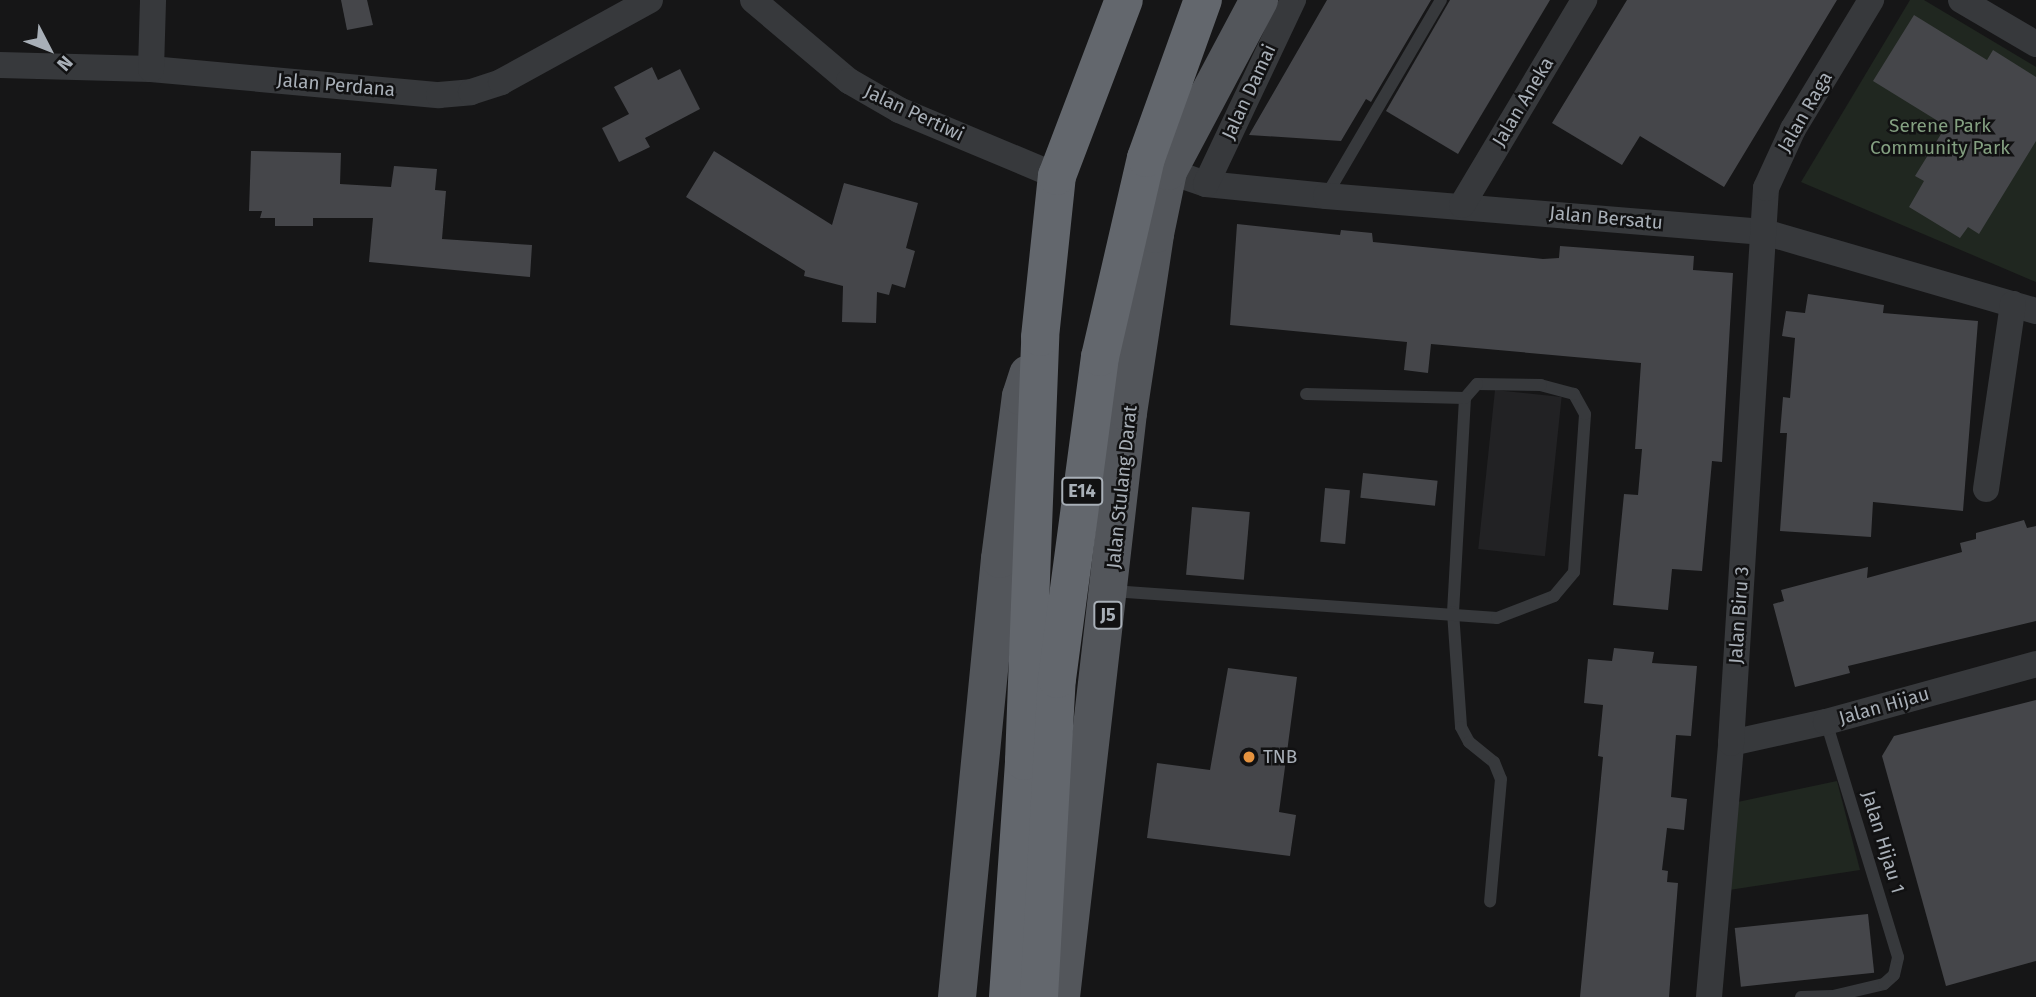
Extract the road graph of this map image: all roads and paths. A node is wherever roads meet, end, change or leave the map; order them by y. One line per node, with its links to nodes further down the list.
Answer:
1 (153, 0): 14 (street)
2 (650, 0): 14 (street, Jalan Perdana)
3 (753, 0): 16 (street, Jalan Pertiwi)
4 (1124, 0): 16 (highway, E14)
5 (1203, 0): 35 (highway, E14)
6 (1259, 0): 15 (main road, Jalan Stulang Darat / J5)
7 (1293, 0): 17 (street, Jalan Damai)
8 (1441, 0): 18 (lane)
9 (1584, 0): 19 (street, Jalan Aneka)
10 (1871, 0): 20 (street, Jalan Raga)
11 (1961, 0): 12 (street)
12 (2036, 44)
13 (0, 65): 14 (street, Jalan Perdana)
14 (151, 69)
15 (1168, 171): 17 (street, Jalan Bersatu); 26 (main road, Jalan Stulang Darat / J5)
16 (1057, 176): 22 (highway, E14)
17 (1206, 184): 18 (street, Jalan Bersatu)
18 (1326, 196): 19 (street, Jalan Bersatu)
19 (1462, 205): 20 (street, Jalan Bersatu)
20 (1764, 232): 21 (street, Jalan Bersatu); 30 (street, Jalan Biru 3)
21 (2025, 308): 25 (street)
22 (1040, 337): 33 (main road); 34 (highway, E14)
23 (1306, 394): 24 (lane)
24 (1465, 398): 27 (lane); 27 (lane)
25 (1986, 489)
26 (1111, 590): 27 (lane); 36 (main road, Jalan Stulang Darat / J5)
27 (1452, 612): 31 (lane)
28 (2036, 664): 29 (street, Jalan Hijau)
29 (1826, 722): 30 (street, Jalan Hijau); 32 (lane, Jalan Hijau 1)
30 (1731, 743): 37 (street, Jalan Biru 3)
31 (1490, 902)
32 (1833, 996): 38 (lane)
33 (957, 997)
34 (1008, 997)
35 (1039, 997)
36 (1061, 997)
37 (1709, 997)
38 (1801, 997)

